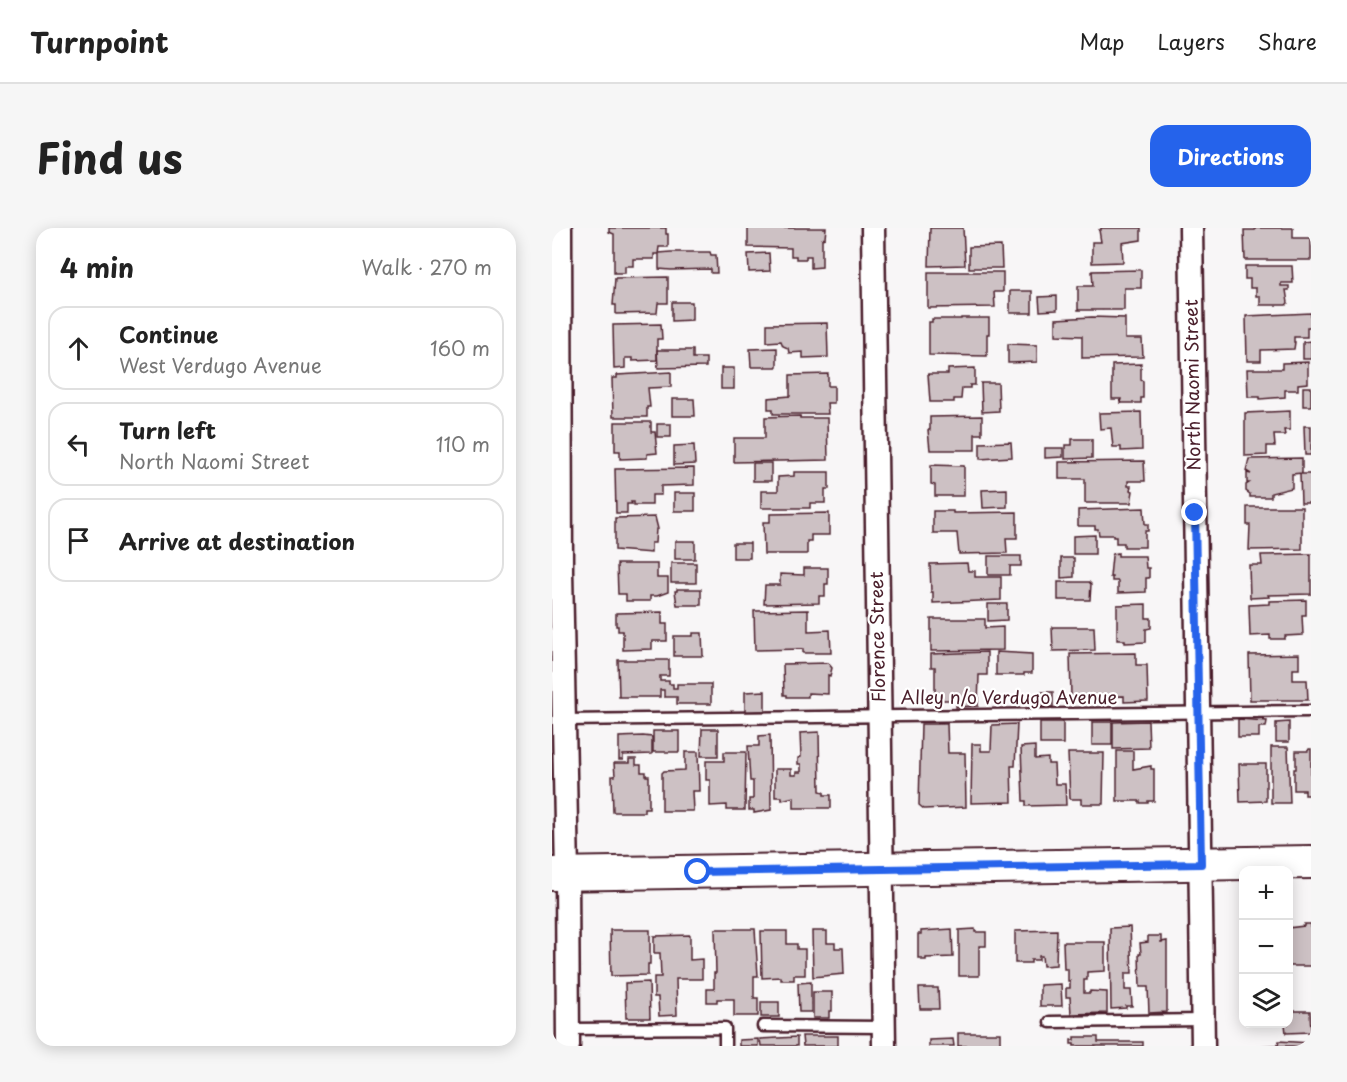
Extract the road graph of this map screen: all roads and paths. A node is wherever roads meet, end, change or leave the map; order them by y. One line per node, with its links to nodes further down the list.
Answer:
1 (560, 228): 7 (street)
2 (873, 228): 6 (street, Florence Street)
3 (1191, 228): 5 (street, North Naomi Street)
4 (1311, 711): 5 (lane, Alley n/o Verdugo Avenue)
5 (1199, 713): 6 (lane, Alley n/o Verdugo Avenue); 9 (street, North Naomi Street)
6 (879, 715): 7 (lane, Alley n/o Verdugo Avenue); 10 (street, Florence Street)
7 (564, 720): 11 (street)
8 (1311, 862): 9 (main road)
9 (1201, 864): 10 (main road); 12 (street, North Naomi Street)
10 (882, 869): 11 (main road); 15 (street, Florence Street)
11 (560, 874): 16 (street)
12 (1203, 1020): 13 (lane); 18 (street, North Naomi Street)
13 (1050, 1022)
14 (763, 1026): 15 (lane)
15 (884, 1036)
16 (568, 1037): 17 (lane)
17 (725, 1046)
18 (1203, 1046)

